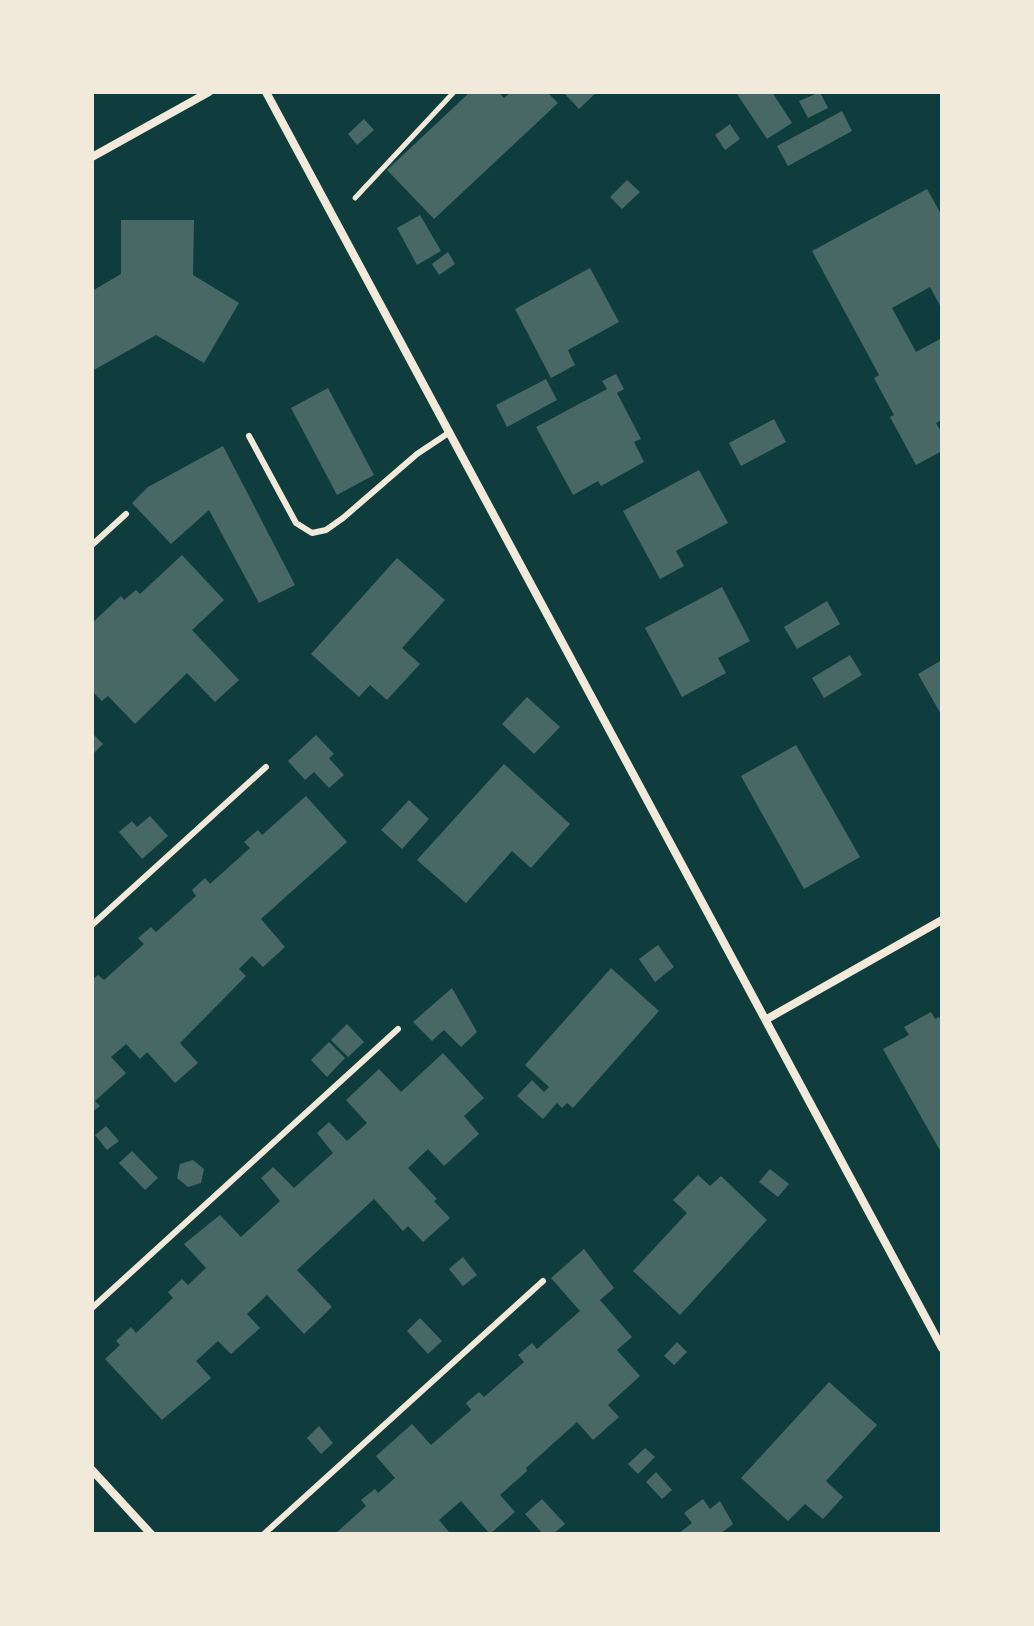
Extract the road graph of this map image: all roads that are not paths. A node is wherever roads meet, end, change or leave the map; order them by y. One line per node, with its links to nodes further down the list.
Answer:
1 (209, 92): 3 (street)
2 (266, 92): 4 (street)
3 (92, 157)
4 (450, 432): 5 (lane); 11 (street)
5 (249, 436)
6 (126, 514): 7 (lane)
7 (92, 545)
8 (266, 767): 10 (lane)
9 (942, 920): 11 (street)
10 (92, 925)
11 (767, 1019): 15 (street)
12 (398, 1029): 14 (lane)
13 (543, 1281): 18 (lane)
14 (92, 1308)
15 (942, 1348)
16 (92, 1470): 17 (street)
17 (151, 1534)
18 (264, 1534)

